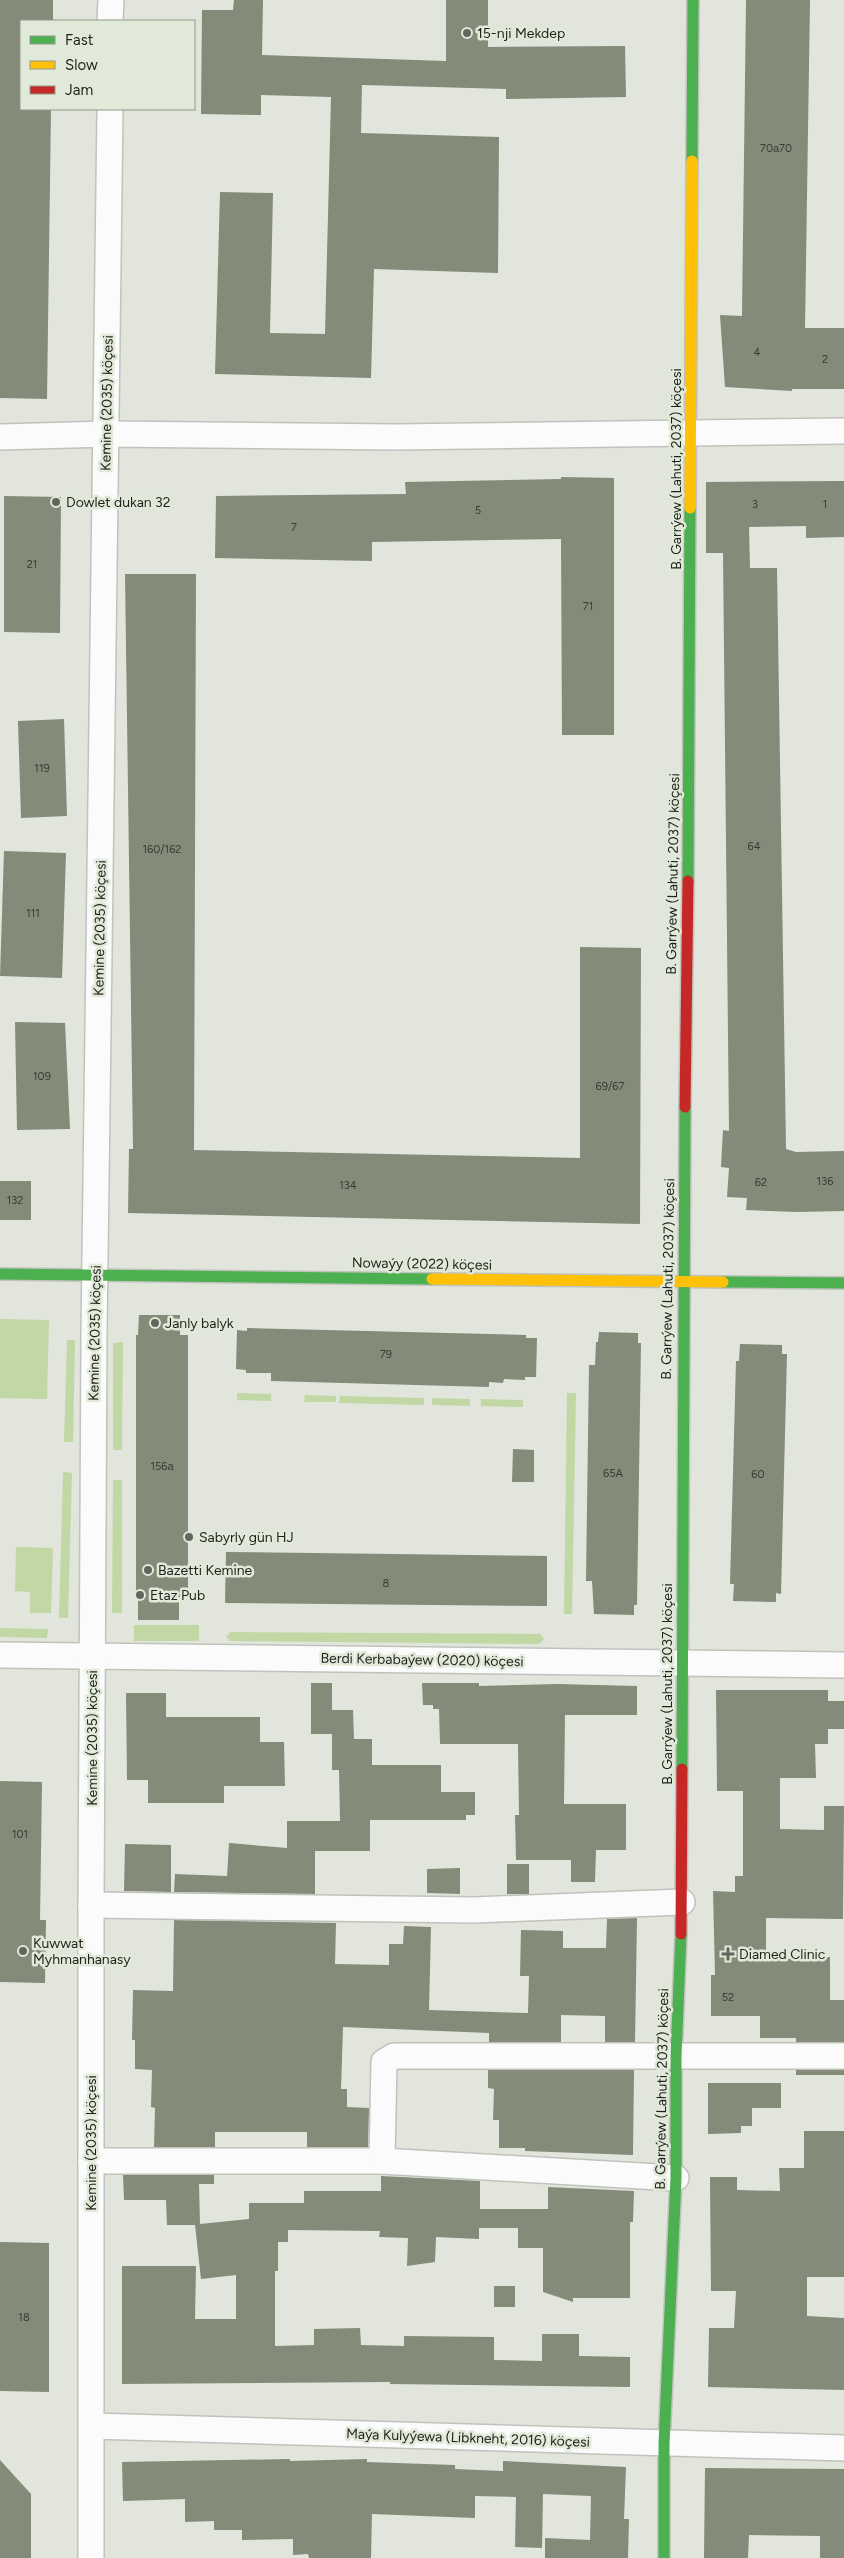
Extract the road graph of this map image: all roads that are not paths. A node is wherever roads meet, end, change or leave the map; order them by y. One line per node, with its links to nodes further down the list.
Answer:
1 (111, 0): 3 (street)
2 (693, 0): 6 (street, B. Garrýew (Lahuti, 2037) köçesi)
3 (110, 20)
4 (110, 110): 7 (street, Kemine (2035) köçesi)
5 (844, 431): 6 (street)
6 (691, 433): 7 (street); 11 (street, B. Garrýew (Lahuti, 2037) köçesi)
7 (106, 434): 8 (street); 10 (street, Kemine (2035) köçesi)
8 (0, 437)
9 (0, 1274): 10 (street, Nowaýy (2022) köçesi)
10 (95, 1274): 11 (street, Nowaýy (2022) köçesi); 14 (street, Kemine (2035) köçesi)
11 (683, 1282): 12 (street, Nowaýy (2022) köçesi); 15 (street, B. Garrýew (Lahuti, 2037) köçesi)
12 (844, 1283)
13 (0, 1655): 14 (street, Berdi Kerbabaýew (2020) köçesi)
14 (92, 1655): 15 (street, Berdi Kerbabaýew (2020) köçesi); 18 (street, Kemine (2035) köçesi)
15 (681, 1663): 16 (street, Berdi Kerbabaýew (2020) köçesi); 17 (street, B. Garrýew (Lahuti, 2037) köçesi)
16 (844, 1666)
17 (682, 1902): 18 (street); 19 (street, B. Garrýew (Lahuti, 2037) köçesi)
18 (91, 1905): 21 (street, Kemine (2035) köçesi)
19 (676, 2056): 20 (street); 22 (street); 23 (street, B. Garrýew (Lahuti, 2037) köçesi)
20 (844, 2056)
21 (91, 2161): 22 (street); 24 (street, Kemine (2035) köçesi)
22 (382, 2161): 23 (street)
23 (676, 2178): 25 (street, B. Garrýew (Lahuti, 2037) köçesi)
24 (92, 2426): 25 (street, Maýa Kulyýewa (Libkneht, 2016) köçesi); 27 (street, Kemine (2035) köçesi)
25 (664, 2444): 26 (street, Maýa Kulyýewa (Libkneht, 2016) köçesi); 28 (street, B. Garrýew (Lahuti, 2037) köçesi)
26 (844, 2448)
27 (91, 2558)
28 (664, 2558)

